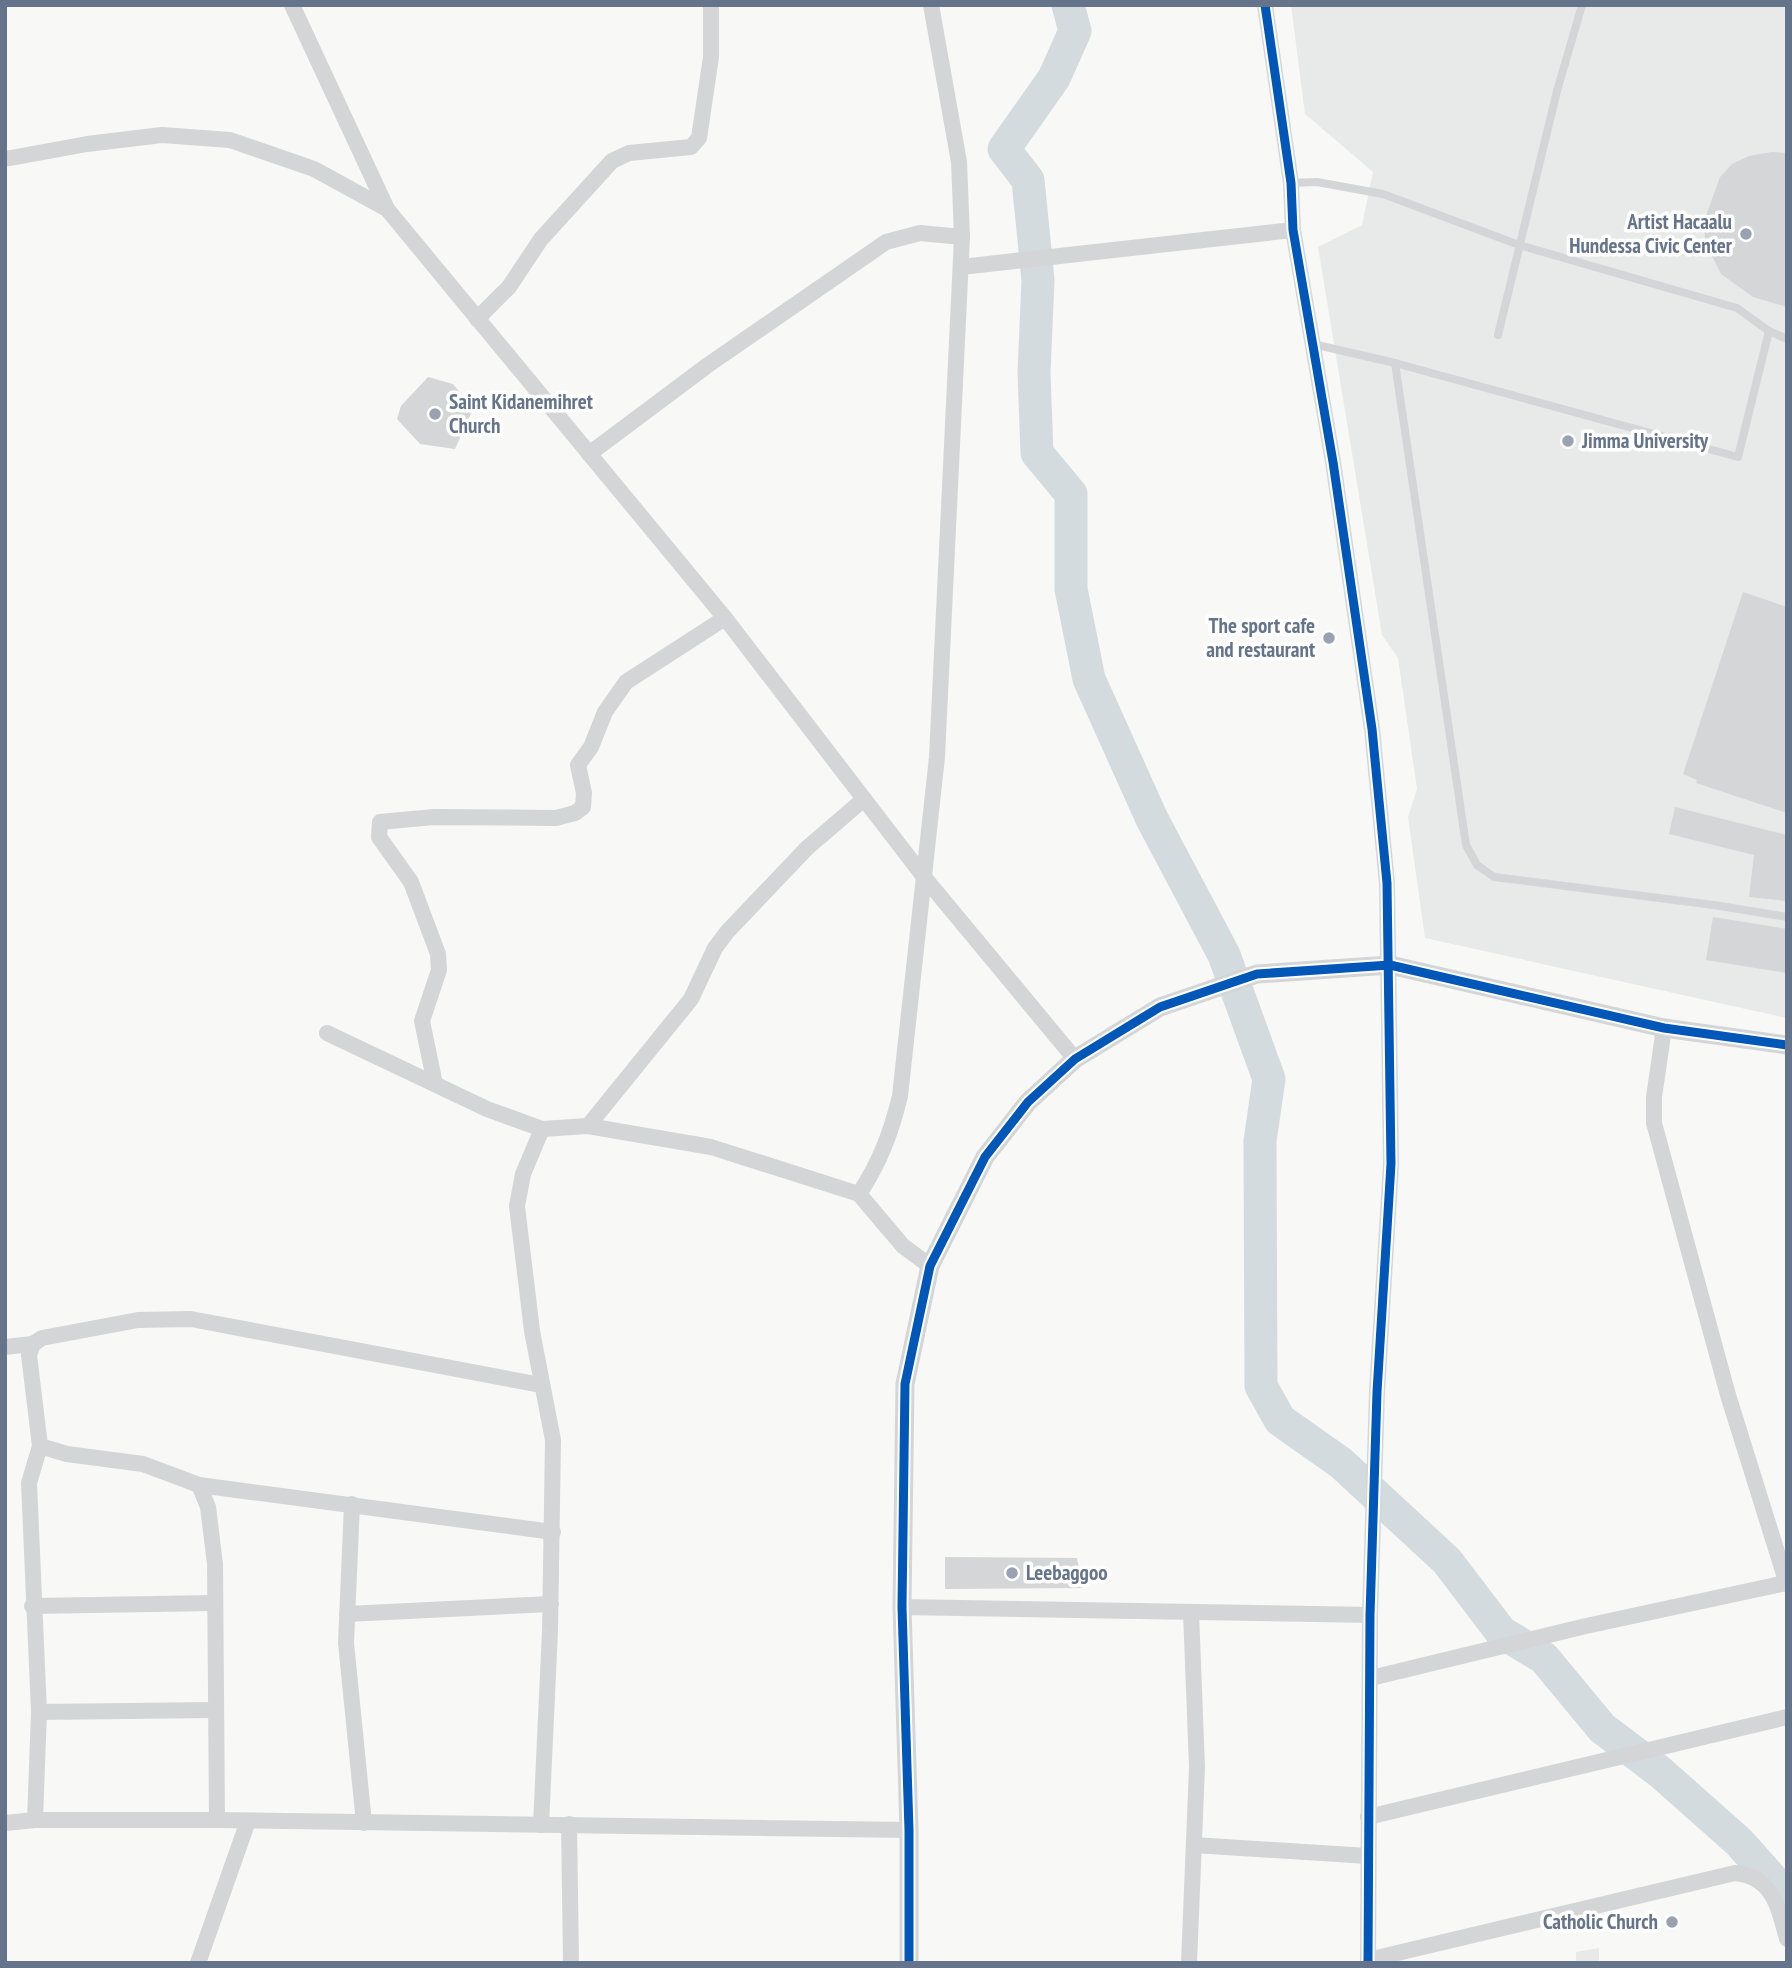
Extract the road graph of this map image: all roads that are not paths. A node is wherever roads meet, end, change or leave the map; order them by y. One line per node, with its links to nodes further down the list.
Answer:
1 (292, 5): 8 (street)
2 (711, 5): 13 (street)
3 (931, 5): 10 (street)
4 (1265, 5): 7 (street)
5 (1582, 5): 11 (lane)
6 (5, 159): 8 (street)
7 (1291, 183): 9 (street); 11 (lane)
8 (387, 209): 13 (street)
9 (1293, 230): 12 (street); 17 (street)
10 (961, 237): 12 (street); 19 (street)
11 (1519, 245): 14 (lane); 15 (lane)
12 (961, 267): 22 (street)
13 (477, 318): 19 (street)
14 (1769, 331): 16 (lane); 18 (lane)
15 (1498, 335)
16 (1787, 339)
17 (1313, 344): 18 (lane); 24 (street)
18 (1395, 363): 23 (lane)
19 (589, 454): 20 (street)
20 (725, 618): 21 (street); 29 (street)
21 (864, 799): 22 (street); 30 (street)
22 (924, 877): 28 (street); 32 (street)
23 (1787, 918)
24 (1390, 965): 25 (street); 28 (street); 48 (street)
25 (1664, 1028): 27 (street); 41 (street)
26 (327, 1032): 29 (street)
27 (1787, 1045)
28 (1075, 1059): 33 (street)
29 (435, 1084): 31 (street)
30 (588, 1126): 31 (street); 32 (street)
31 (541, 1129): 36 (street)
32 (859, 1194): 33 (street)
33 (930, 1266): 45 (street)
34 (33, 1345): 35 (street); 36 (street); 37 (street)
35 (5, 1347)
36 (541, 1385): 40 (street)
37 (40, 1446): 38 (street); 44 (street)
38 (199, 1485): 39 (street); 42 (street)
39 (352, 1504): 40 (street); 47 (street)
40 (553, 1532): 43 (street)
41 (1787, 1583): 49 (street)
42 (214, 1603): 44 (street); 50 (street)
43 (551, 1604): 47 (street); 60 (street)
44 (32, 1606): 51 (street)
45 (902, 1607): 46 (street); 61 (street)
46 (1191, 1612): 48 (street); 62 (street)
47 (347, 1614): 58 (street)
48 (1370, 1615): 49 (street)
49 (1371, 1678): 53 (street)
50 (214, 1710): 51 (street); 54 (street)
51 (39, 1712): 55 (street)
52 (1787, 1717): 53 (street)
53 (1368, 1817): 63 (street)
54 (217, 1819): 55 (street); 56 (street)
55 (35, 1820): 57 (street)
56 (248, 1821): 58 (street); 66 (street)
57 (5, 1823)
58 (364, 1823): 60 (street)
59 (569, 1824): 60 (street); 61 (street); 67 (street)
60 (541, 1825)
61 (909, 1830): 68 (street)
62 (1194, 1845): 63 (street); 69 (street)
63 (1368, 1856): 65 (street)
64 (1787, 1939): 65 (street)
65 (1368, 1961)
66 (198, 1963)
67 (571, 1963)
68 (909, 1963)
69 (1189, 1963)

